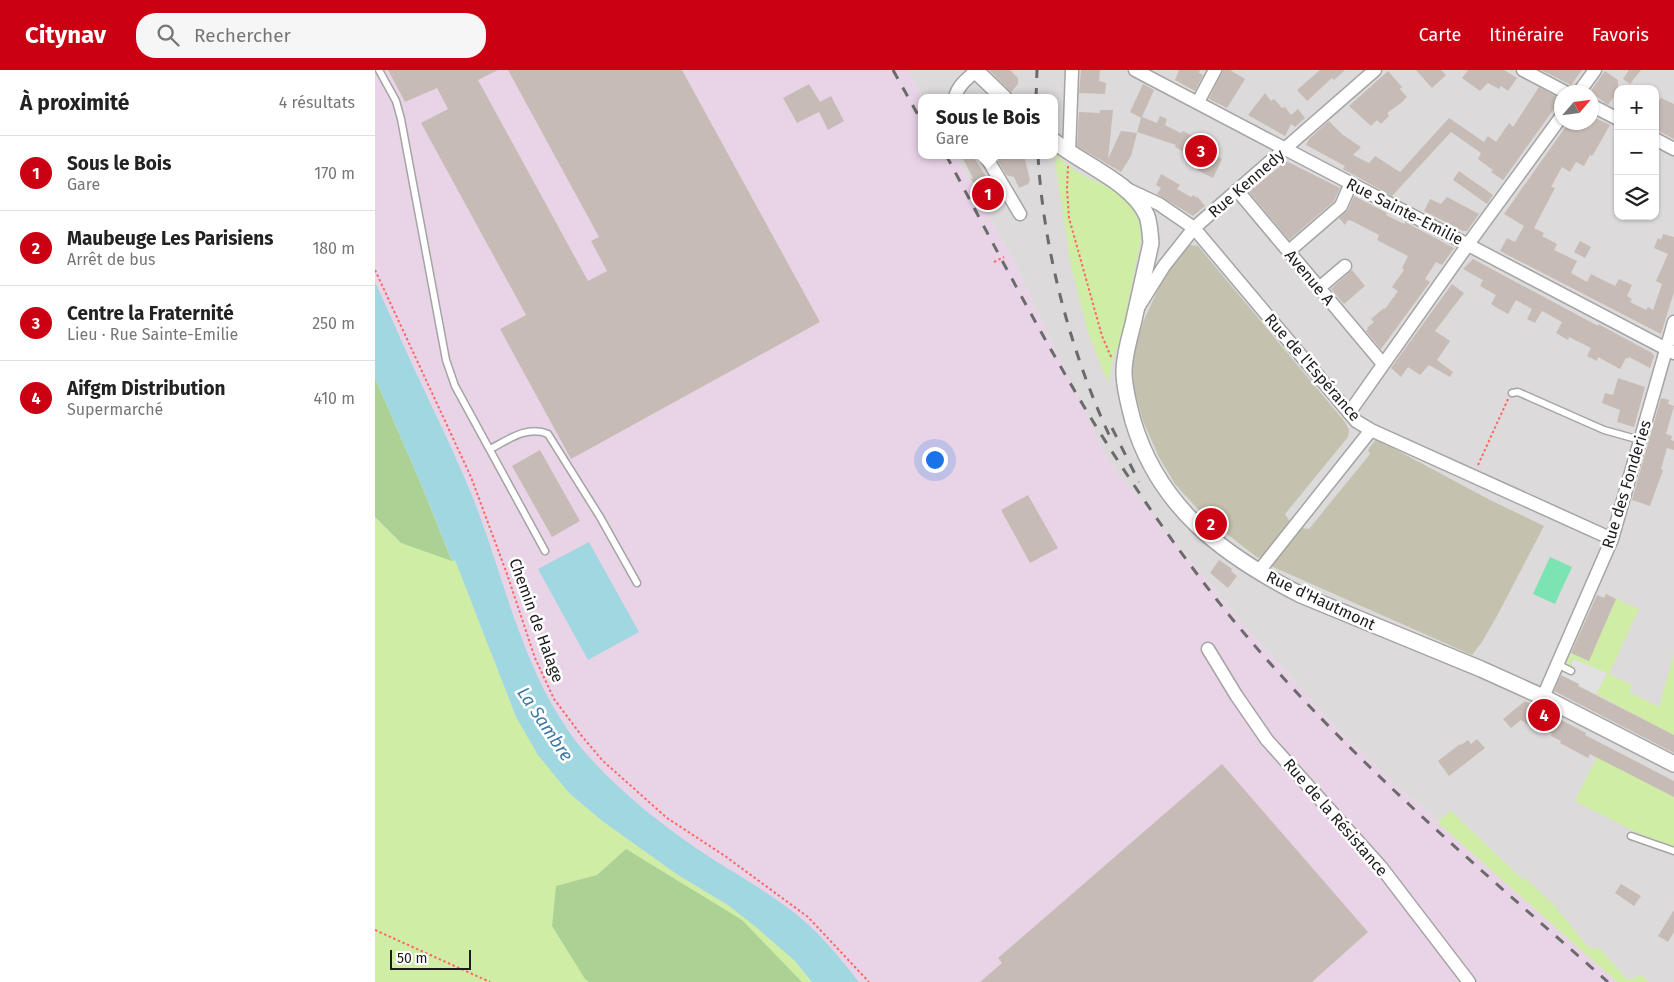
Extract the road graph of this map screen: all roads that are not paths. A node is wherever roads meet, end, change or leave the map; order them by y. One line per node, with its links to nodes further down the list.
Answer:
1 (379, 70): 39 (lane)
2 (976, 70): 11 (street); 12 (street)
3 (1072, 70): 18 (street)
4 (1135, 70): 13 (street, Rue Sainte-Emilie)
5 (1215, 70): 13 (street)
6 (1375, 70): 20 (street, Rue Kennedy)
7 (1523, 70): 10 (street)
8 (1595, 70): 9 (street)
9 (1584, 85)
10 (1554, 86)
11 (956, 94)
12 (1000, 94)
13 (1198, 102): 20 (street, Rue Sainte-Emilie)
14 (1599, 109): 15 (street)
15 (1614, 117)
16 (1554, 127): 27 (street)
17 (1659, 141): 19 (street)
18 (1061, 146): 23 (street, Rue d'Hautmont)
19 (1674, 148)
20 (1285, 149): 22 (street, Rue Sainte-Emilie); 24 (street, Rue Kennedy)
21 (987, 159): 25 (street)
22 (1351, 183): 27 (street, Rue Sainte-Emilie); 28 (street)
23 (1127, 190): 26 (street, Rue de l'Espérance); 31 (street, Rue d'Hautmont)
24 (1237, 190): 26 (street, Rue Kennedy); 28 (street, Avenue A)
25 (1020, 214)
26 (1195, 228): 31 (street, Rue Kennedy); 36 (street, Rue de l'Espérance)
27 (1469, 244): 33 (street, Rue Sainte-Emilie); 34 (street)
28 (1289, 251): 30 (street, Avenue A)
29 (1345, 266): 30 (street)
30 (1319, 288): 34 (street, Avenue A)
31 (1135, 312): 42 (street, Rue d'Hautmont)
32 (1674, 322): 33 (street, Rue des Fonderies)
33 (1670, 351): 38 (street, Rue des Fonderies)
34 (1383, 364): 36 (street)
35 (1512, 393): 38 (lane)
36 (1349, 413): 37 (street, Rue de l'Espérance)
37 (1371, 430): 40 (street, Rue de l'Espérance); 42 (street)
38 (1640, 440): 40 (street, Rue des Fonderies)
39 (490, 449): 41 (lane); 43 (lane)
40 (1612, 538): 45 (street, Rue des Fonderies)
41 (545, 551)
42 (1259, 571): 47 (street, Rue d'Hautmont)
43 (637, 583)
44 (1209, 649): 51 (street, Rue de la Résistance)
45 (1557, 664): 46 (lane); 47 (street, Rue des Fonderies)
46 (1571, 671)
47 (1543, 697): 48 (street, Rue d'Hautmont)
48 (1674, 764)
49 (1631, 836): 50 (lane)
50 (1674, 851)
51 (1469, 982)

